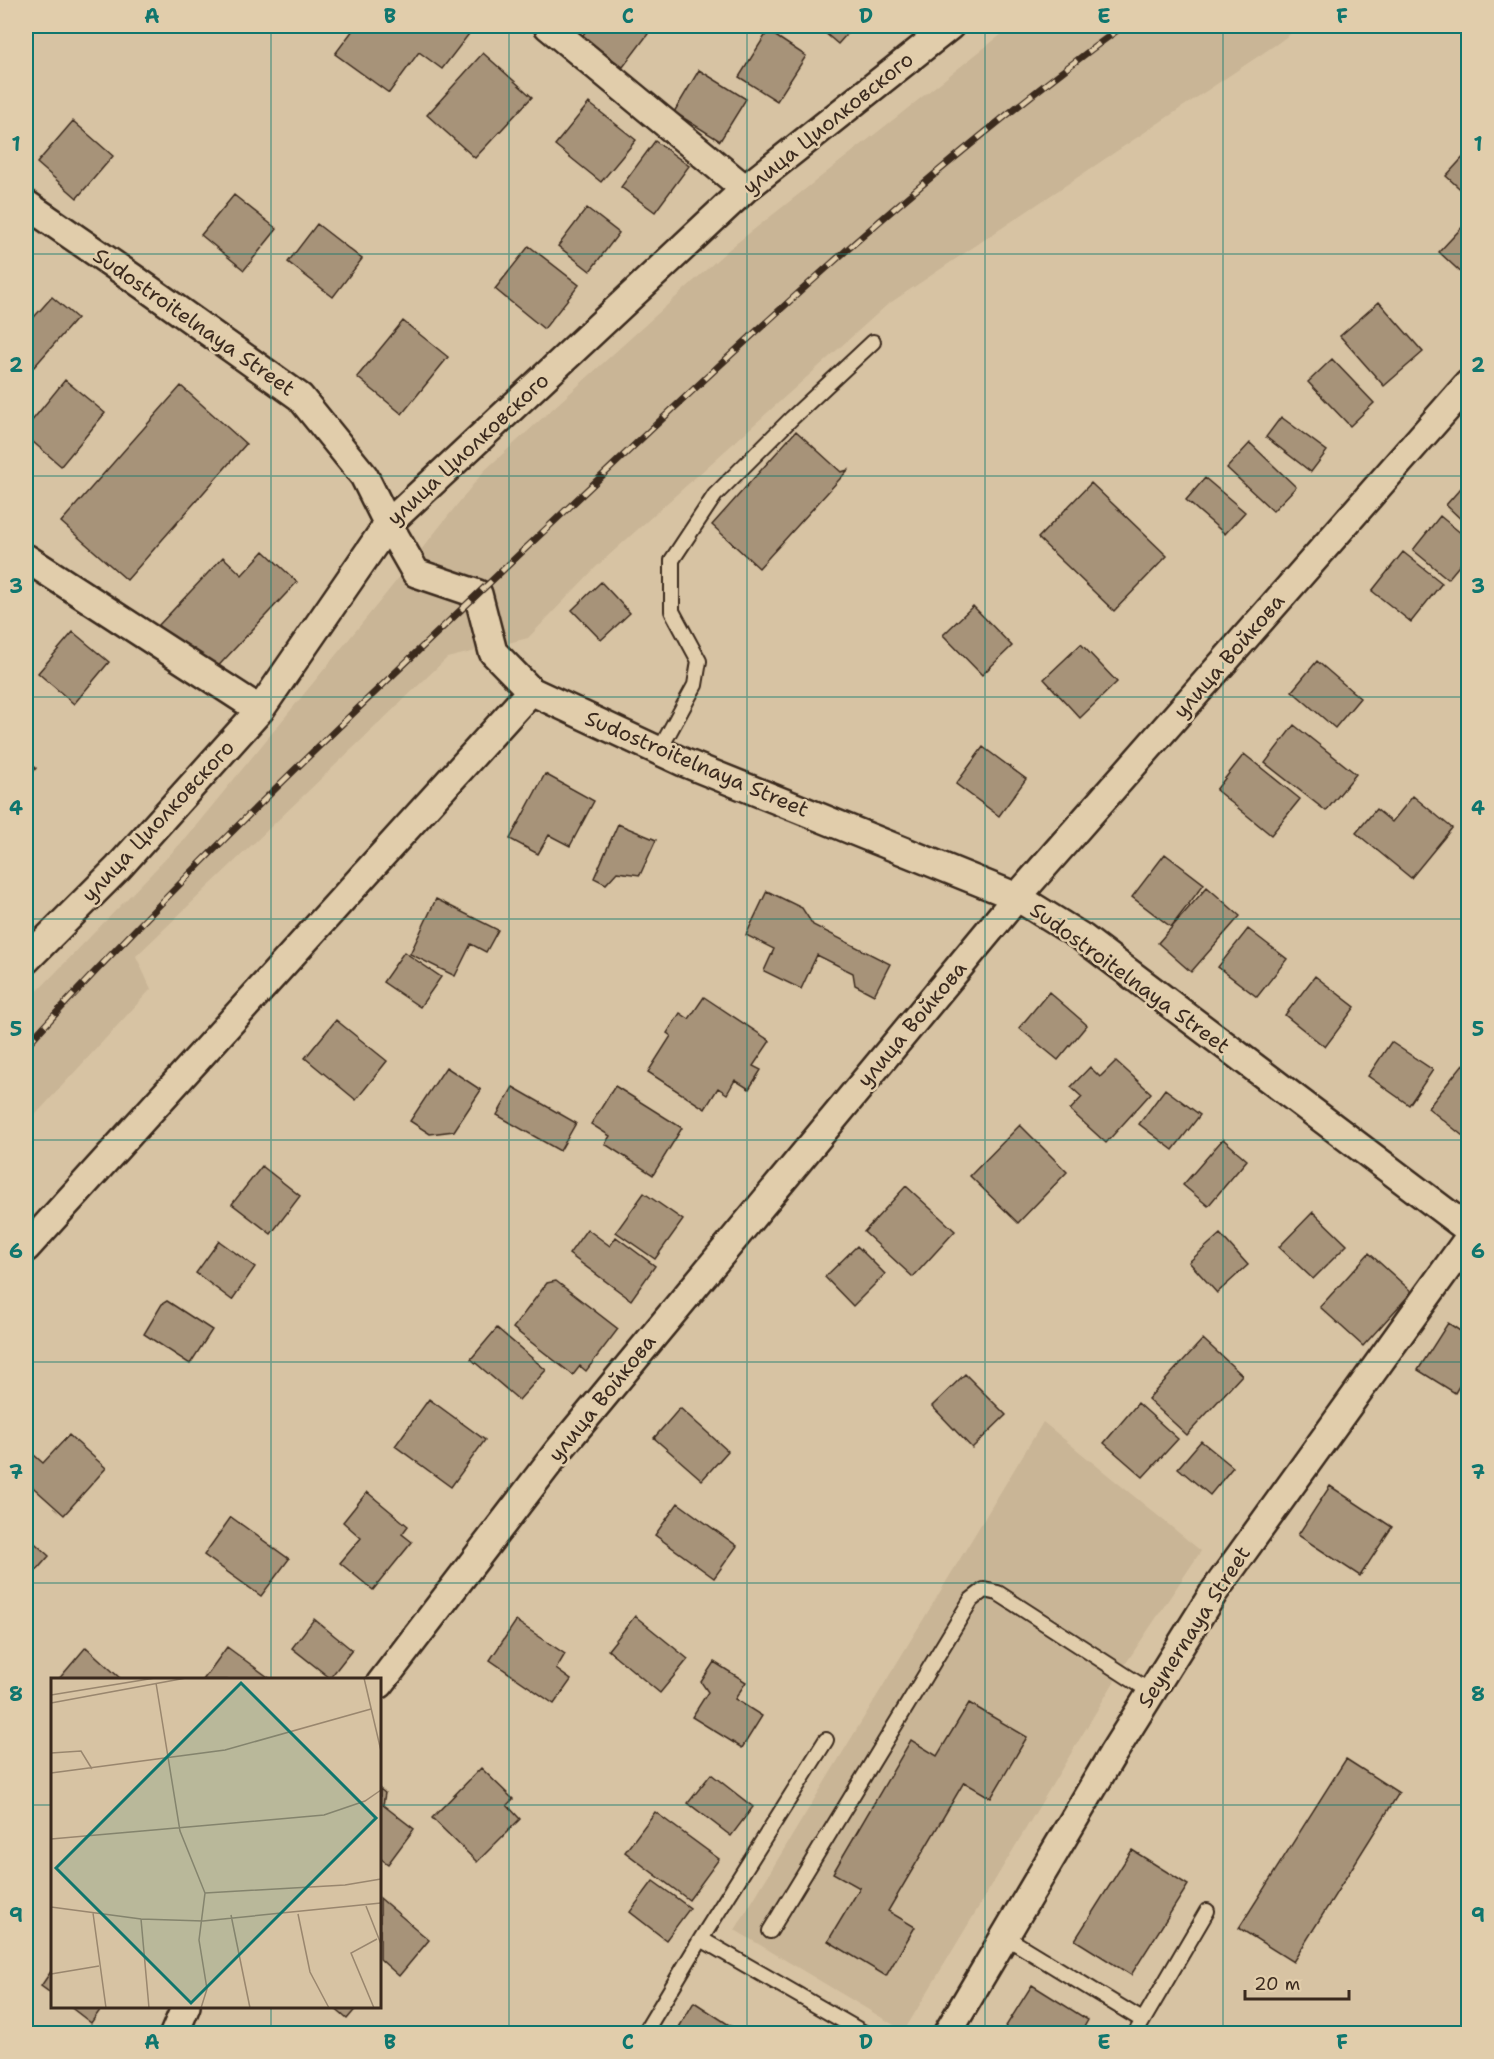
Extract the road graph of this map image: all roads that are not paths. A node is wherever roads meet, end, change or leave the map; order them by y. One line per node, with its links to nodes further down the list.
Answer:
1 (548, 26): 3 (street)
2 (950, 26): 3 (street, улица Циолковского)
3 (745, 189): 7 (street, улица Циолковского)
4 (26, 204): 7 (street, Sudostroitelnaya Street)
5 (873, 342): 11 (lane)
6 (1468, 384): 12 (street, улица Войкова)
7 (388, 524): 9 (street, Sudostroitelnaya Street); 10 (street, улица Циолковского)
8 (26, 558): 10 (street)
9 (531, 691): 11 (street, Sudostroitelnaya Street); 16 (street)
10 (260, 710): 13 (street, улица Циолковского)
11 (659, 751): 12 (street, Sudostroitelnaya Street)
12 (1017, 897): 14 (street, Sudostroitelnaya Street); 17 (street, улица Войкова)
13 (26, 960)
14 (1468, 1229)
15 (1468, 1239): 18 (street, Seynernaya Street)
16 (26, 1248)
17 (381, 1683)
18 (1151, 1692): 21 (lane); 22 (street, Seynernaya Street)
19 (826, 1740): 23 (lane)
20 (1207, 1911): 25 (lane)
21 (770, 1931)
22 (1004, 1936): 25 (lane); 29 (street, Seynernaya Street)
23 (701, 1940): 27 (lane); 28 (lane)
24 (186, 2008): 26 (street)
25 (1142, 2020): 30 (lane)
26 (174, 2034)
27 (644, 2034)
28 (866, 2034)
29 (947, 2034)
30 (1134, 2034)

